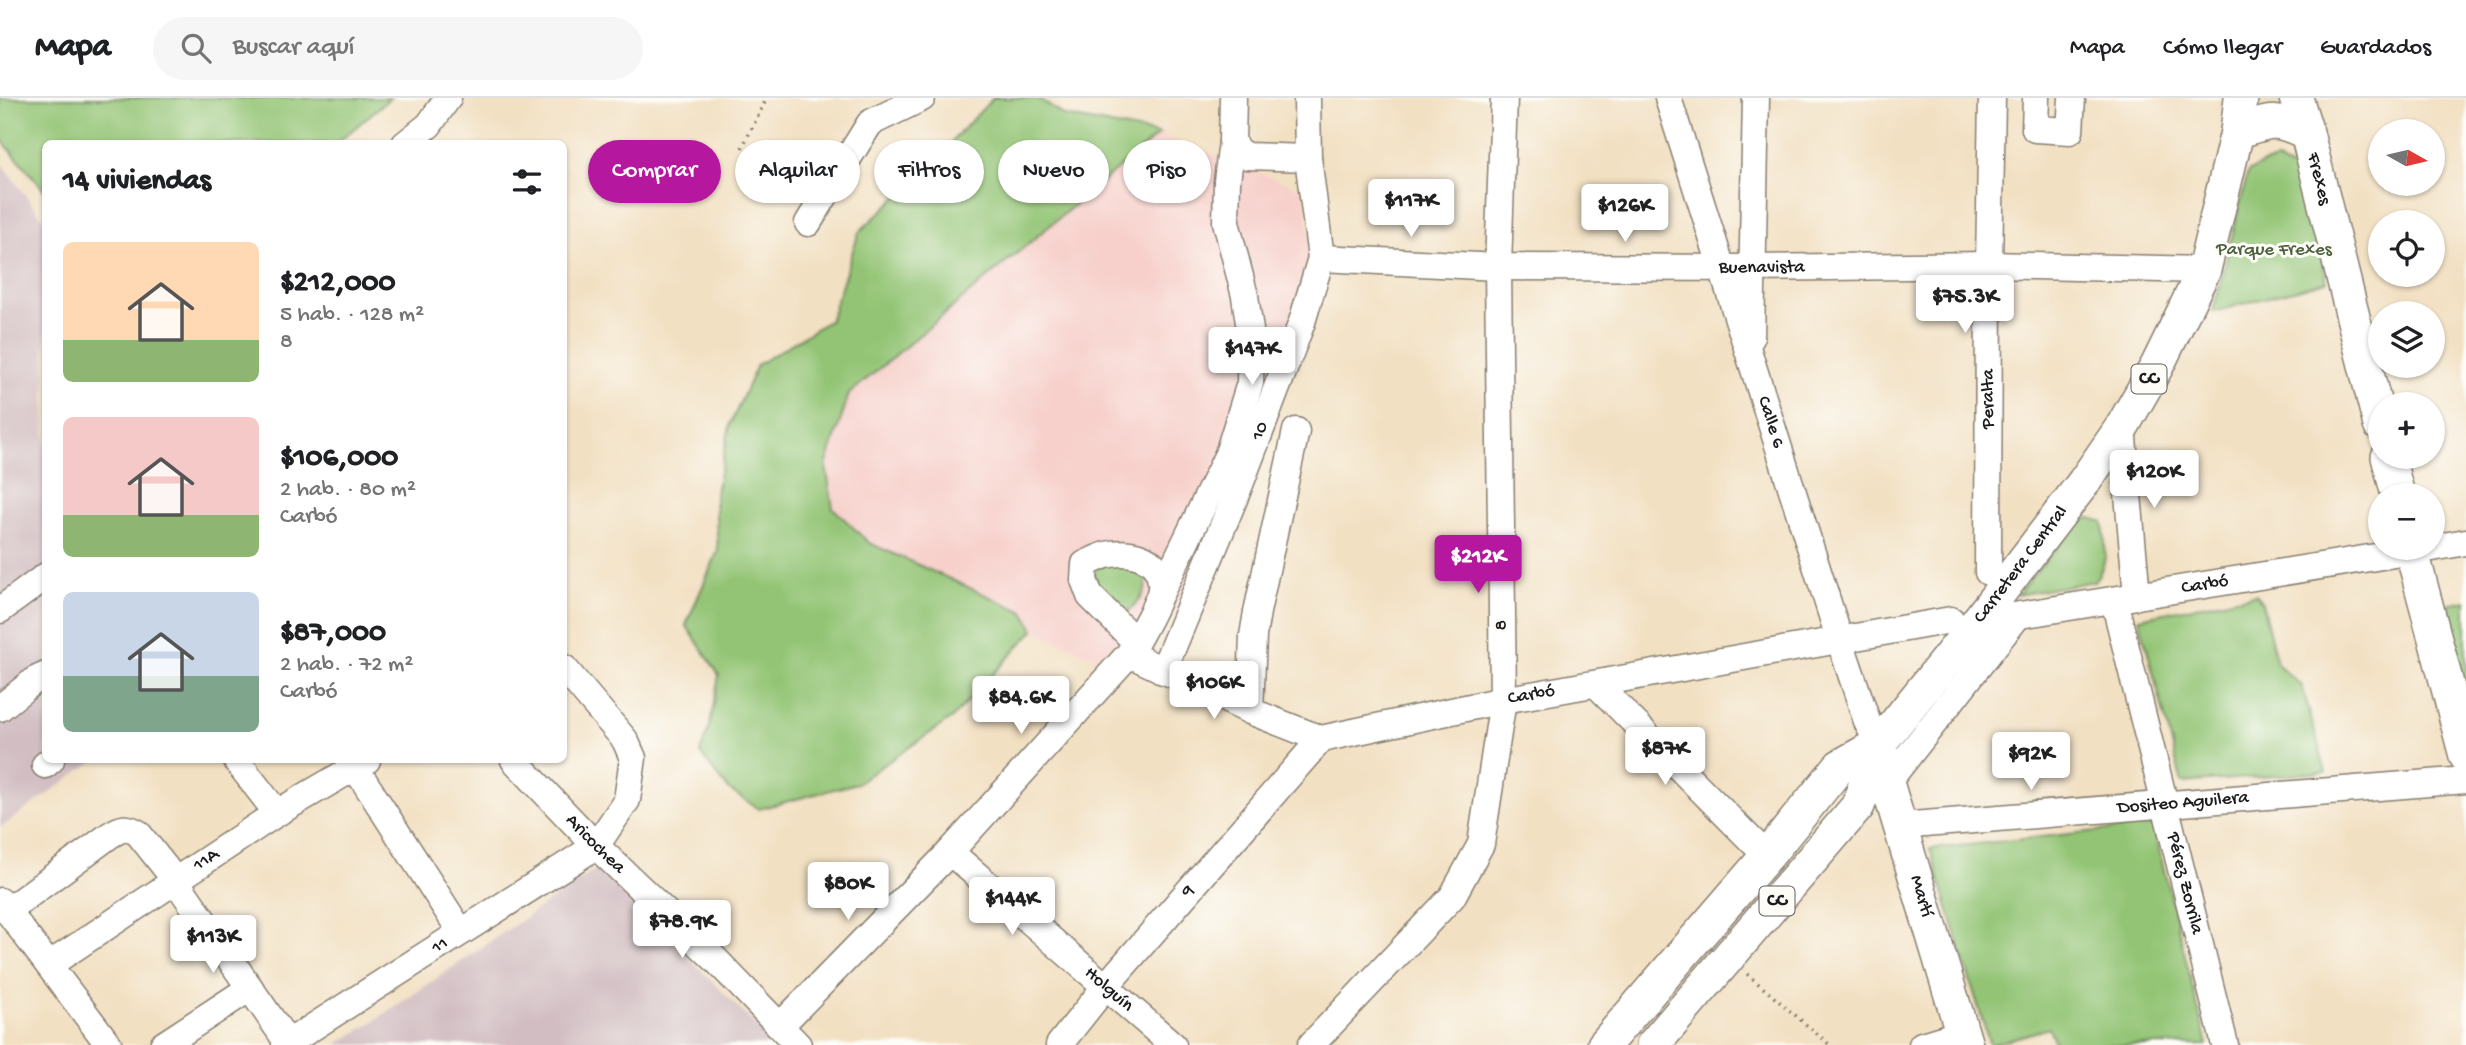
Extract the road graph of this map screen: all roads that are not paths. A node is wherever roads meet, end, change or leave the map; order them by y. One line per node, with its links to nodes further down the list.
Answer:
1 (448, 98): 15 (street)
2 (922, 98): 18 (street)
3 (1233, 98): 16 (street)
4 (1307, 98): 17 (street, 10)
5 (1504, 98): 21 (street, 8)
6 (1668, 98): 22 (street, Calle 6)
7 (1756, 98): 23 (street)
8 (1992, 98): 20 (street, Peralta)
9 (2036, 98): 10 (street)
10 (2072, 98)
11 (2241, 98): 13 (main road, Carretera Central / CC)
12 (2296, 98): 14 (main road, Frexes)
13 (2237, 132): 14 (main road); 24 (main road, Carretera Central / CC)
14 (2307, 133): 26 (main road, Frexes)
15 (410, 140)
16 (1233, 142): 17 (street); 35 (street)
17 (1308, 158): 19 (street, 10)
18 (808, 223)
19 (1321, 258): 21 (street, Buenavista); 42 (street, 10)
20 (1989, 265): 23 (street, Buenavista); 24 (street, Buenavista); 33 (street, Peralta)
21 (1498, 267): 22 (street, Buenavista); 46 (street, 8)
22 (1722, 268): 23 (street, Buenavista); 25 (street, Calle 6)
23 (1752, 268): 25 (street)
24 (2204, 270): 27 (main road, Carretera Central / CC)
25 (1751, 363): 40 (street, Calle 6)
26 (2372, 392)
27 (2122, 427): 36 (street, Pérez Zorrila); 39 (main road, Carretera Central / CC)
28 (1296, 432): 48 (street)
29 (2466, 542): 30 (street, Carbó)
30 (2445, 545)
31 (2368, 558): 36 (street, Carbó)
32 (2424, 560): 51 (main road)
33 (1988, 572)
34 (42, 579): 37 (street)
35 (1161, 592): 41 (street); 41 (street)
36 (2125, 598): 38 (street, Carbó); 57 (street, Pérez Zorrila)
37 (0, 610)
38 (2017, 617): 39 (street, Carbó); 56 (street)
39 (1964, 621): 40 (street, Carbó); 50 (main road, Carretera Central / CC)
40 (1840, 641): 45 (street, Carbó); 50 (street, Calle 6)
41 (1133, 648): 42 (street); 61 (street)
42 (1163, 671): 48 (street)
43 (567, 672): 60 (street)
44 (42, 677): 47 (street)
45 (1596, 684): 46 (street, Carbó); 62 (street)
46 (1503, 700): 49 (street, Carbó); 76 (street, 8)
47 (0, 708)
48 (1250, 712): 49 (street)
49 (1321, 739): 67 (street, 9)
50 (1878, 744): 56 (main road, Martí); 62 (main road, Carretera Central / CC); 78 (main road, Carretera Central / CC)
51 (2466, 756)
52 (238, 763): 58 (street)
53 (517, 763): 60 (street, Aricochea)
54 (348, 765): 58 (street, 11A); 65 (street)
55 (2466, 780): 57 (street, Dositeo Aguilera)
56 (1887, 783): 59 (main road, Martí)
57 (2165, 805): 59 (street, Dositeo Aguilera); 80 (street, Pérez Zorrila)
58 (277, 813): 63 (street, 11A)
59 (1900, 826): 70 (main road, Martí)
60 (596, 846): 65 (street, 11); 69 (street, Aricochea)
61 (950, 852): 67 (street, Holguín); 69 (street)
62 (1767, 856): 77 (main road, Carretera Central / CC)
63 (176, 881): 64 (street); 66 (street, 11A); 68 (street)
64 (4, 906): 66 (street)
65 (461, 932): 71 (street, 11)
66 (49, 964): 72 (street)
67 (1105, 987): 74 (street, 9); 75 (street, Holguín)
68 (250, 988): 71 (street); 73 (street)
69 (789, 1035)
70 (1964, 1039): 79 (street)
71 (286, 1044)
72 (109, 1045)
73 (163, 1045)
74 (1059, 1045)
75 (1173, 1045)
76 (1311, 1045)
77 (1604, 1045)
78 (1653, 1045)
79 (1922, 1045)
80 (2225, 1045)

